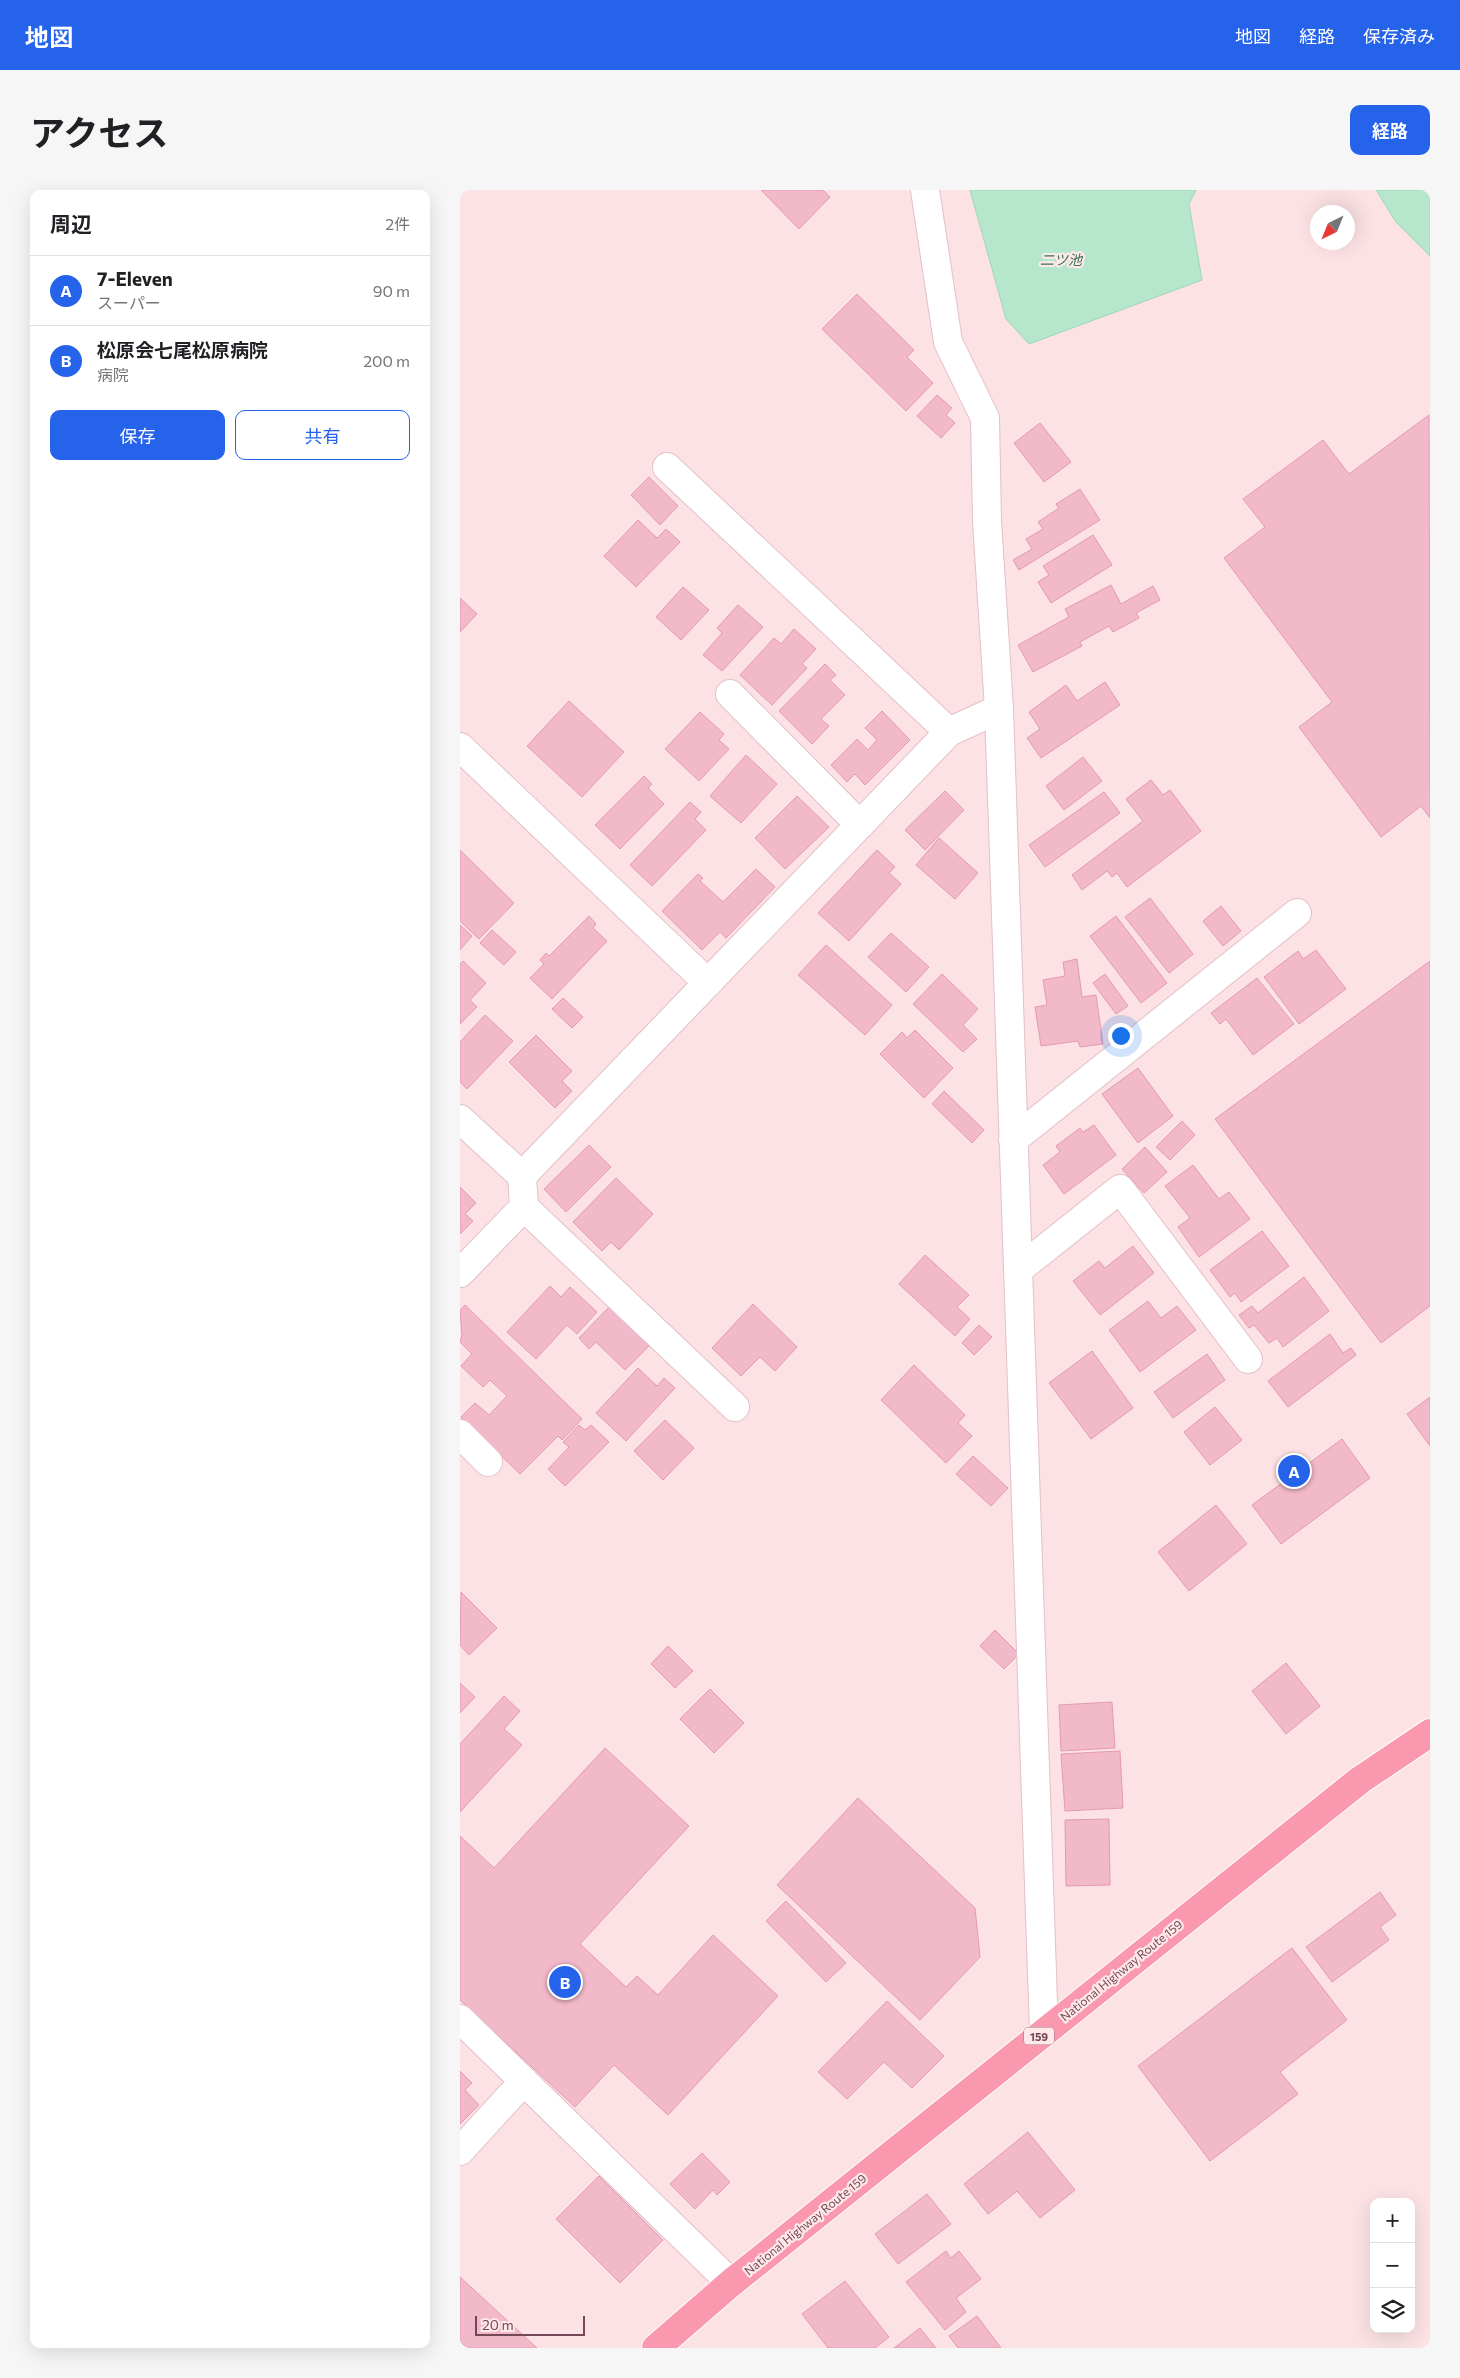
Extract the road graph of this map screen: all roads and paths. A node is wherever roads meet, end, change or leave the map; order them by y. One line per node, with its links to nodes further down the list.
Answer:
1 (925, 190): 4 (street)
2 (667, 467): 5 (street)
3 (730, 694): 7 (street)
4 (999, 709): 5 (street); 11 (street)
5 (949, 732): 7 (street)
6 (460, 747): 9 (street)
7 (860, 825): 9 (street)
8 (1297, 914): 11 (street)
9 (708, 984): 12 (street)
10 (460, 1119): 12 (street)
11 (1013, 1140): 14 (street)
12 (522, 1176): 13 (street)
13 (524, 1207): 15 (street); 17 (street)
14 (1018, 1270): 16 (street); 22 (street)
15 (460, 1273)
16 (1248, 1359)
17 (735, 1407)
18 (460, 1434): 19 (street)
19 (488, 1462)
20 (1430, 1733): 22 (highway, National Highway Route 159 / 159)
21 (460, 2019): 23 (street)
22 (1044, 2032): 25 (highway, National Highway Route 159 / 159)
23 (524, 2081): 24 (street); 25 (street)
24 (460, 2152)
25 (731, 2284): 26 (highway, National Highway Route 159 / 159)
26 (656, 2348)

